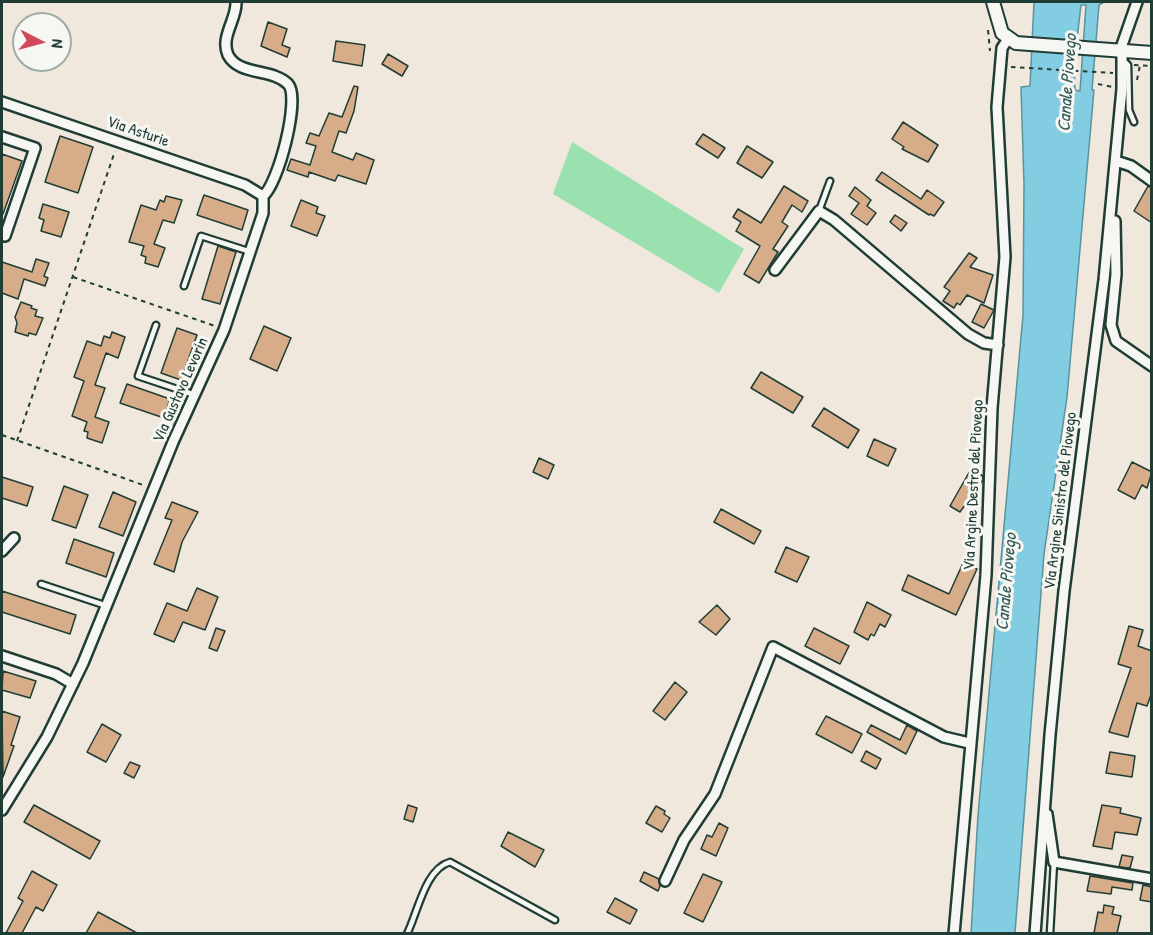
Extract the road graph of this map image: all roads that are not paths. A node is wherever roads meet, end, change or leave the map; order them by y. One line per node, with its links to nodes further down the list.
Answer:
1 (236, 2): 13 (street, Via Gustavo Levorin)
2 (993, 2): 4 (street)
3 (1137, 2): 6 (street, Via Argine Sinistro del Piovego)
4 (1008, 39): 6 (street); 21 (street, Via Argine Destro del Piovego)
5 (1152, 53): 6 (street)
6 (1122, 55): 8 (lane); 10 (street, Via Argine Sinistro del Piovego)
7 (2, 102): 13 (street, Via Asturie)
8 (1134, 122)
9 (2, 137): 16 (street)
10 (1116, 161): 12 (street); 14 (street, Via Argine Sinistro del Piovego)
11 (830, 181): 15 (lane)
12 (1152, 181)
13 (263, 196): 17 (street, Via Gustavo Levorin)
14 (1112, 201): 22 (street, Via Argine Sinistro del Piovego); 31 (street, Via Argine Sinistro del Piovego)
15 (819, 211): 18 (street); 21 (street)
16 (5, 236)
17 (251, 252): 19 (lane); 23 (street, Via Gustavo Levorin)
18 (775, 270)
19 (184, 286)
20 (156, 326): 23 (lane)
21 (998, 345): 30 (street, Via Argine Destro del Piovego)
22 (1152, 366)
23 (195, 395): 27 (street, Via Gustavo Levorin)
24 (14, 538): 25 (street)
25 (2, 551)
26 (41, 585): 27 (lane)
27 (106, 606): 29 (street, Via Gustavo Levorin)
28 (2, 656): 29 (street)
29 (73, 684): 32 (street, Via Gustavo Levorin)
30 (969, 743): 35 (street); 38 (street, Via Argine Destro del Piovego)
31 (1044, 806): 33 (street, Via Argine Sinistro del Piovego); 39 (street, Via Argine Sinistro del Piovego)
32 (2, 810)
33 (1054, 862): 34 (street); 40 (lane, Via Argine Sinistro del Piovego)
34 (1152, 879)
35 (665, 881)
36 (555, 920): 37 (lane)
37 (407, 933)
38 (954, 933)
39 (1035, 933)
40 (1050, 933)

